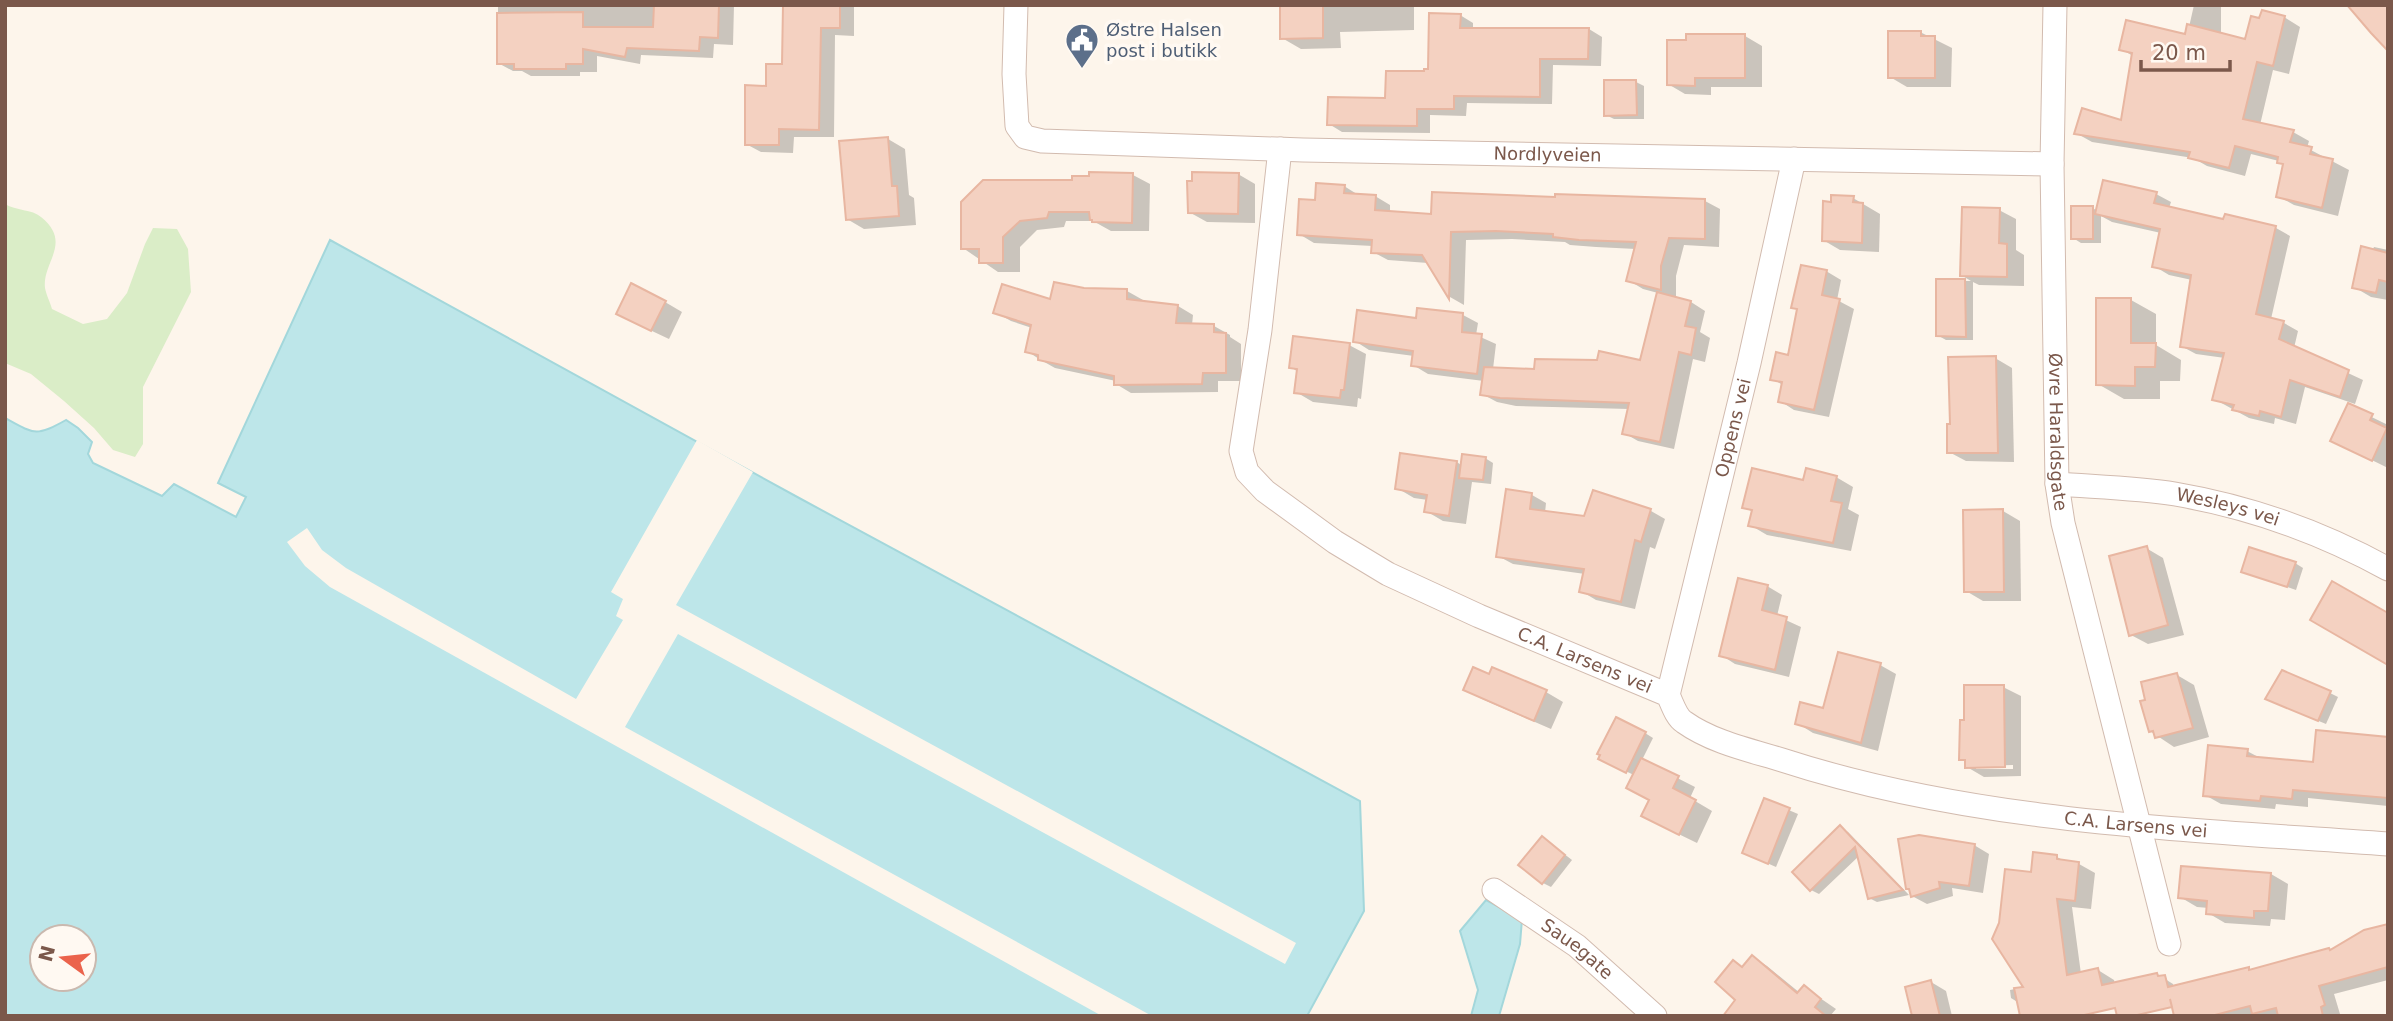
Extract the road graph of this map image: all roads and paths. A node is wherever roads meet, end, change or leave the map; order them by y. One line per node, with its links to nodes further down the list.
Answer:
1 (1016, 5): 3 (street, Nordlyveien)
2 (2055, 5): 5 (street, Øvre Haraldsgate)
3 (1280, 149): 4 (street, Nordlyveien); 8 (street, C.A. Larsens vei)
4 (1794, 159): 5 (street, Nordlyveien); 8 (street, Oppens vei)
5 (2052, 164): 6 (street, Øvre Haraldsgate)
6 (2057, 484): 7 (street, Wesleys vei); 9 (street, Øvre Haraldsgate)
7 (2388, 569)
8 (1668, 695): 9 (street, C.A. Larsens vei)
9 (2138, 824): 10 (street, C.A. Larsens vei); 12 (street, Øvre Haraldsgate)
10 (2388, 844)
11 (1494, 890): 13 (street, Sauegate)
12 (2169, 944)
13 (1655, 1016)

